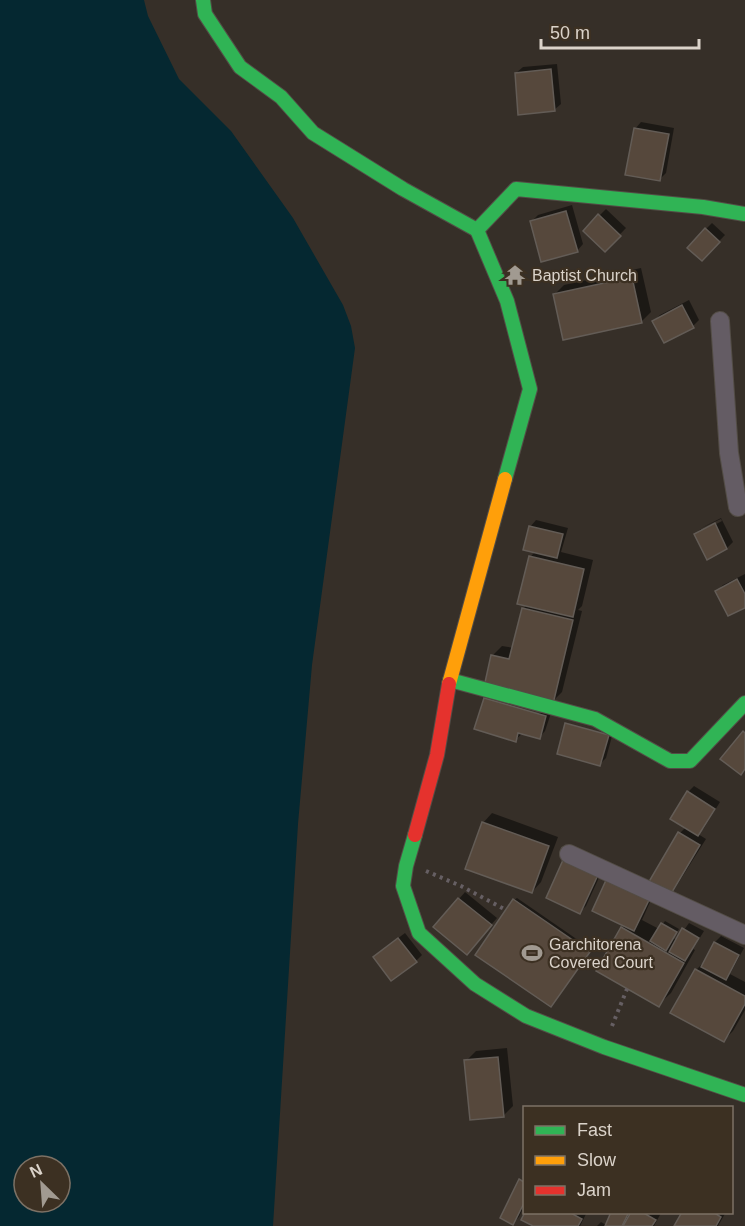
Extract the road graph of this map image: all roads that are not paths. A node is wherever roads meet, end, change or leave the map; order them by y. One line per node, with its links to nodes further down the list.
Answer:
1 (202, 0): 3 (street)
2 (745, 214): 3 (street)
3 (477, 230): 6 (street)
4 (720, 321): 5 (street)
5 (743, 512)
6 (450, 680): 7 (street); 10 (street)
7 (745, 703)
8 (568, 854): 9 (street)
9 (745, 935)
10 (745, 1095)

